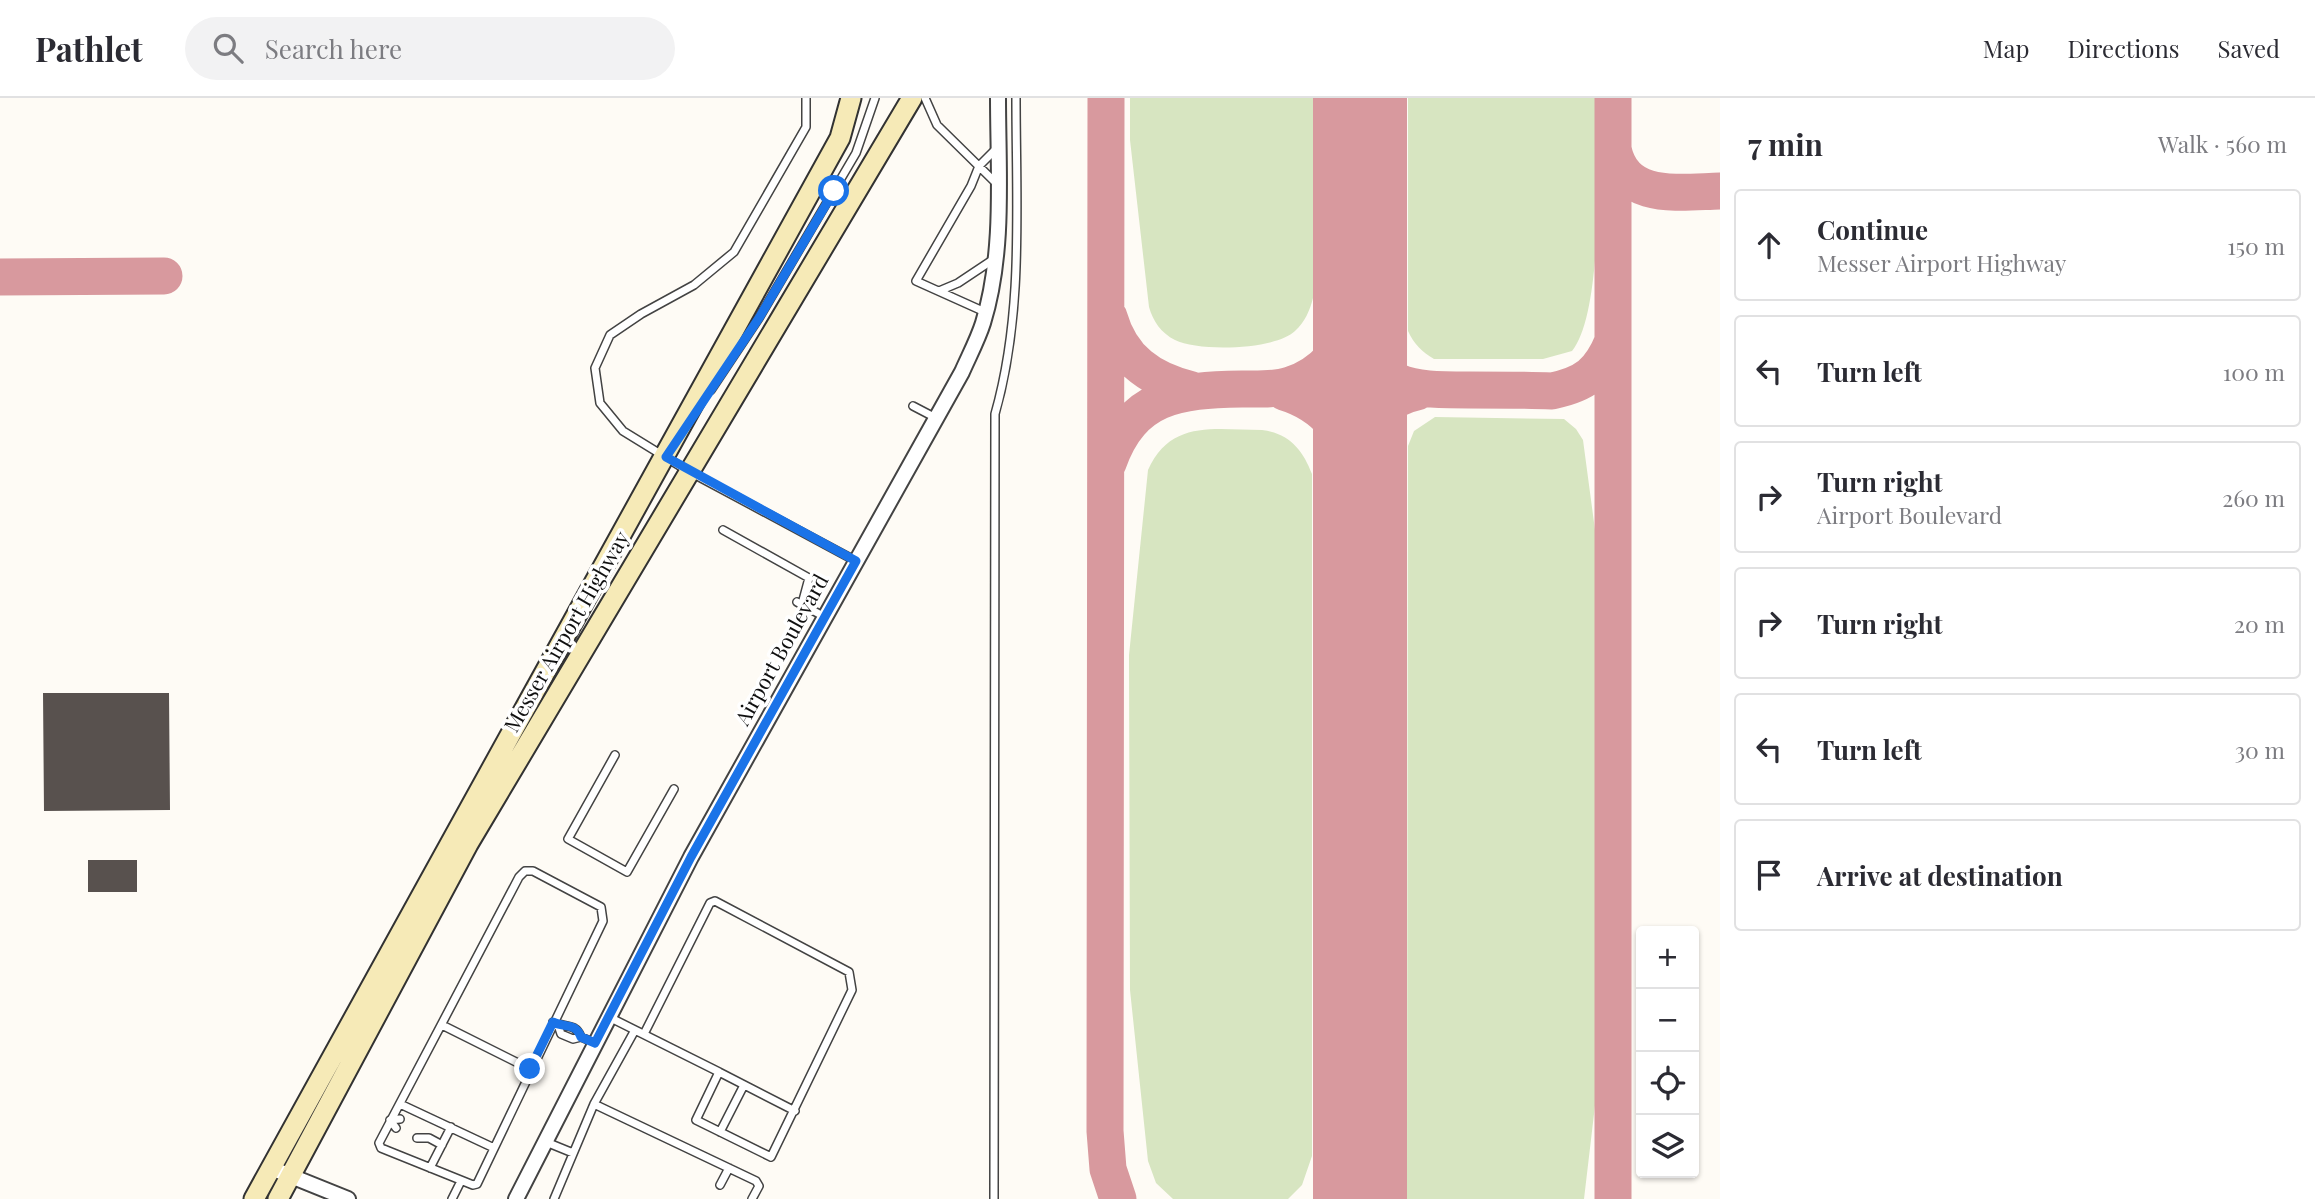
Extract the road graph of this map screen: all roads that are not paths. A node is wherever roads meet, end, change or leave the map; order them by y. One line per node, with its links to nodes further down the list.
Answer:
1 (806, 98): 16 (lane)
2 (850, 98): 16 (main road, Messer Airport Highway)
3 (875, 98): 16 (lane, Messer Airport Highway)
4 (912, 98): 17 (main road, Messer Airport Highway)
5 (925, 98): 9 (lane)
6 (998, 98): 8 (street, Airport Boulevard)
7 (1016, 98): 62 (lane)
8 (998, 146): 9 (lane); 10 (street, Airport Boulevard)
9 (979, 166): 10 (lane); 12 (lane)
10 (998, 185): 11 (street, Airport Boulevard)
11 (995, 258): 12 (lane); 13 (street, Airport Boulevard)
12 (939, 291): 13 (lane)
13 (985, 312): 15 (street, Airport Boulevard)
14 (913, 406): 15 (lane)
15 (936, 418): 19 (street, Airport Boulevard)
16 (666, 457): 17 (lane); 49 (main road, Messer Airport Highway)
17 (688, 471): 19 (lane); 52 (main road, Messer Airport Highway)
18 (723, 530): 20 (lane)
19 (856, 561): 20 (street, Airport Boulevard)
20 (825, 617): 23 (street, Airport Boulevard)
21 (615, 755): 22 (lane)
22 (674, 789)
23 (609, 1017): 26 (lane); 28 (street, Airport Boulevard)
24 (556, 1024): 25 (lane); 28 (lane); 29 (lane)
25 (442, 1025): 29 (lane); 32 (lane)
26 (635, 1030): 27 (lane); 33 (lane)
27 (644, 1034): 30 (lane); 34 (lane)
28 (588, 1040): 45 (street, Airport Boulevard)
29 (530, 1069): 47 (lane)
30 (719, 1072): 31 (lane); 42 (lane)
31 (744, 1085): 34 (lane); 37 (lane)
32 (400, 1104): 38 (lane); 39 (lane)
33 (594, 1104): 48 (lane); 51 (lane)
34 (794, 1111): 42 (lane)
35 (719, 1115): 37 (lane)
36 (400, 1119): 38 (lane)
37 (727, 1119): 42 (lane)
38 (390, 1121): 40 (lane); 50 (lane)
39 (451, 1127): 46 (lane); 47 (lane)
40 (396, 1128)
41 (422, 1128): 44 (lane)
42 (720, 1132)
43 (417, 1138): 44 (lane)
44 (429, 1138): 46 (lane)
45 (545, 1142): 48 (lane); 59 (street, Airport Boulevard)
46 (442, 1145): 50 (lane)
47 (494, 1148): 53 (lane)
48 (573, 1153): 60 (lane)
49 (271, 1168): 52 (street); 55 (main road, Messer Airport Highway)
50 (430, 1168): 53 (lane)
51 (729, 1168): 54 (lane); 61 (lane)
52 (291, 1177): 56 (main road, Messer Airport Highway); 57 (street)
53 (461, 1181): 58 (lane)
54 (720, 1185)
55 (254, 1199)
56 (278, 1199)
57 (348, 1199)
58 (452, 1199)
59 (516, 1199)
60 (554, 1199)
61 (752, 1199)
62 (994, 1199)

